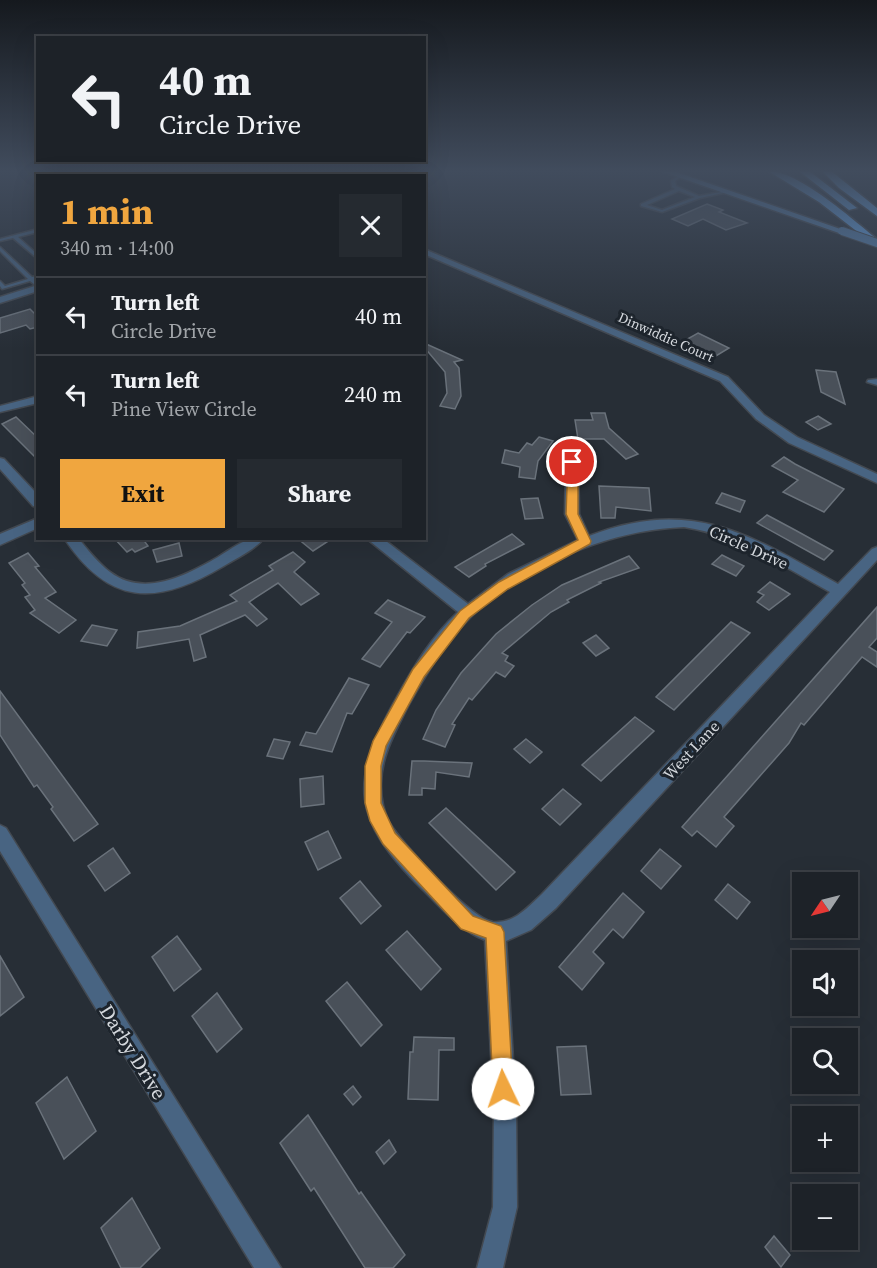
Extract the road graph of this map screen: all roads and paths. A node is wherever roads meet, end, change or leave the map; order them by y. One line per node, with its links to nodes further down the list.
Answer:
1 (36, 230): 4 (lane)
2 (840, 230): 6 (main road, bridge)
3 (861, 230): 6 (highway)
4 (14, 236): 5 (lane); 9 (lane)
5 (0, 240)
6 (877, 243)
7 (0, 248): 10 (lane)
8 (426, 252): 18 (street, Dinwiddie Court)
9 (36, 256)
10 (34, 278): 11 (lane)
11 (0, 283)
12 (36, 288): 13 (street)
13 (0, 300)
14 (36, 400): 15 (street)
15 (0, 409)
16 (0, 462): 19 (street)
17 (572, 462): 25 (street)
18 (877, 479)
19 (36, 501)
20 (36, 523): 21 (street)
21 (0, 540)
22 (72, 540): 23 (street)
23 (255, 540)
24 (375, 540): 28 (street)
25 (585, 541): 27 (street, Circle Drive); 28 (street, Circle Drive)
26 (877, 552): 27 (street, West Lane)
27 (839, 591): 30 (street, West Lane)
28 (467, 612): 30 (street, Circle Drive)
29 (0, 834): 31 (street, Darby Drive)
30 (495, 932): 32 (street)
31 (268, 1268)
32 (490, 1268)

